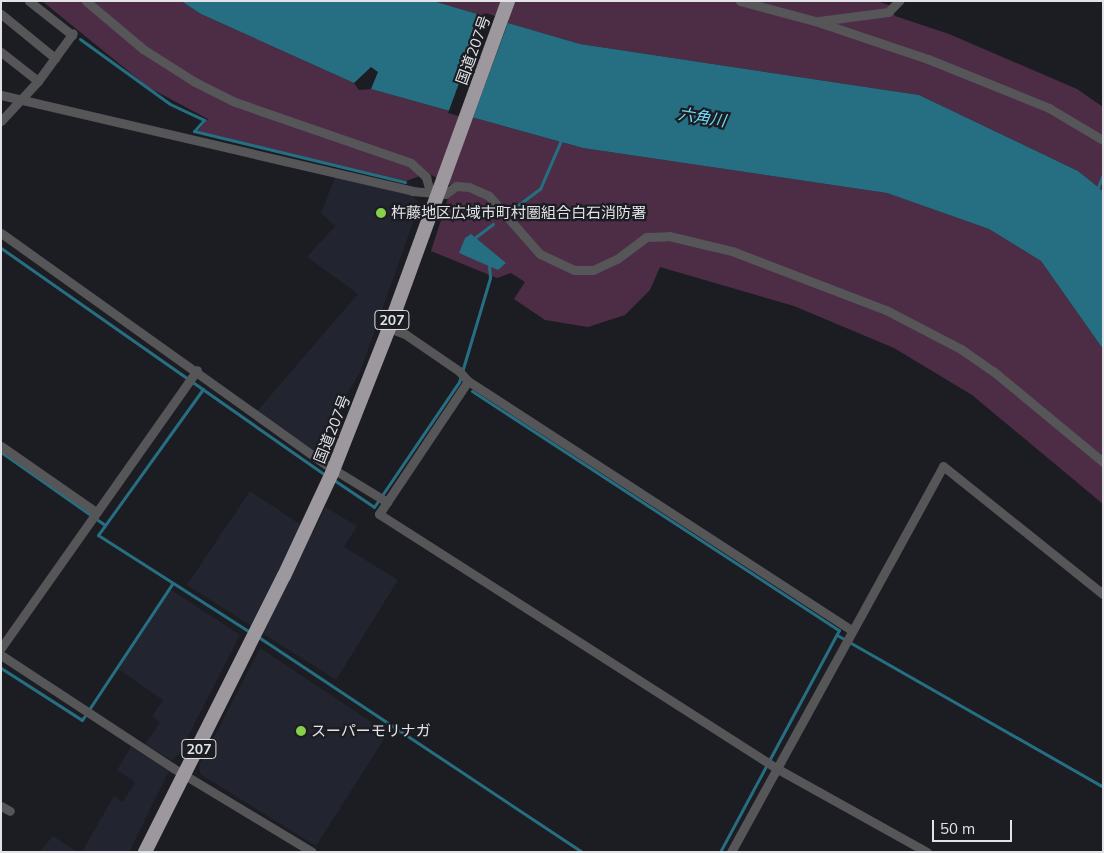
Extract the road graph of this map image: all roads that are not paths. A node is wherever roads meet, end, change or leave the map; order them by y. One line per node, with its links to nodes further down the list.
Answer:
1 (29, 1): 9 (street)
2 (86, 1): 15 (street)
3 (508, 1): 15 (highway, 国道207号 / 207)
4 (740, 1): 7 (street)
5 (899, 1): 7 (street)
6 (1, 14): 9 (street)
7 (815, 21): 14 (street)
8 (1, 52): 10 (street)
9 (55, 58): 10 (street)
10 (38, 81): 12 (street)
11 (1, 95): 12 (street)
12 (22, 100): 13 (street); 15 (street)
13 (1, 122)
14 (1103, 140)
15 (437, 193): 17 (highway, 国道207号 / 207); 21 (street)
16 (1, 233): 18 (street)
17 (389, 328): 19 (street); 22 (highway, 国道207号 / 207)
18 (195, 372): 22 (street); 24 (street)
19 (464, 376): 23 (street); 26 (street)
20 (1, 446): 24 (street)
21 (1103, 462)
22 (331, 475): 23 (street); 30 (highway, 国道207号 / 207)
23 (382, 500): 29 (street)
24 (94, 516): 27 (street)
25 (1103, 594): 26 (street)
26 (849, 637): 29 (street)
27 (1, 648)
28 (1, 655): 30 (street)
29 (771, 764): 33 (street); 34 (street)
30 (186, 774): 31 (highway, 国道207号 / 207); 32 (street)
31 (145, 852)
32 (312, 852)
33 (732, 852)
34 (927, 852)

